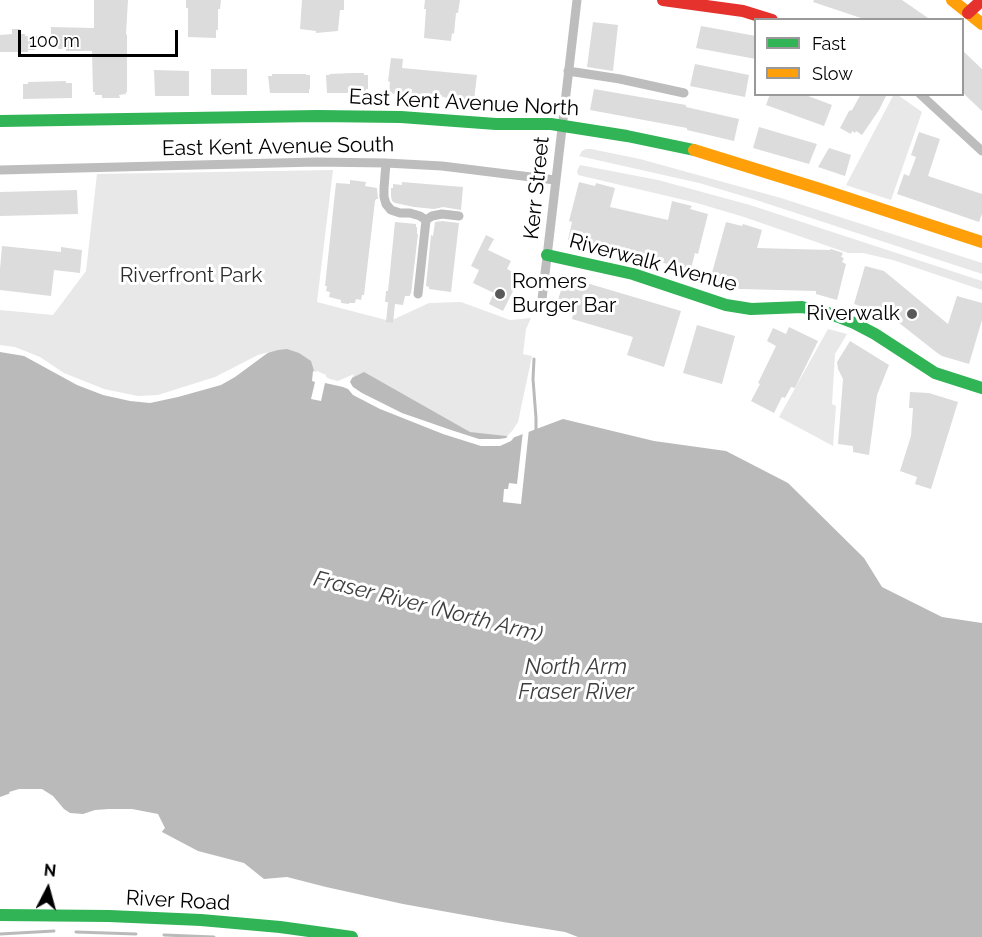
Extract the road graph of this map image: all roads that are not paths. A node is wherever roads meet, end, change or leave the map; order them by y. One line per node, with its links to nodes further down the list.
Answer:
1 (577, 0): 8 (street, Kerr Street)
2 (663, 0): 6 (street)
3 (982, 0): 5 (street)
4 (955, 1): 5 (street)
5 (968, 13): 7 (street)
6 (766, 18)
7 (982, 24)
8 (568, 70): 9 (street); 12 (street, Kerr Street)
9 (684, 93)
10 (922, 96): 13 (street)
11 (0, 121): 12 (street, East Kent Avenue North)
12 (562, 126): 16 (street, Kerr Street); 19 (street, East Kent Avenue North)
13 (982, 151)
14 (386, 163): 15 (street, East Kent Avenue South); 16 (street, East Kent Avenue South); 18 (street)
15 (0, 170)
16 (555, 180): 20 (street, Kerr Street)
17 (459, 216): 18 (street)
18 (426, 220): 21 (street)
19 (982, 242)
20 (548, 255): 22 (street, Kerr Street); 23 (street, Riverwalk Avenue)
21 (418, 294)
22 (541, 308)
23 (982, 388)
24 (0, 915): 25 (street, River Road)
25 (352, 937)

